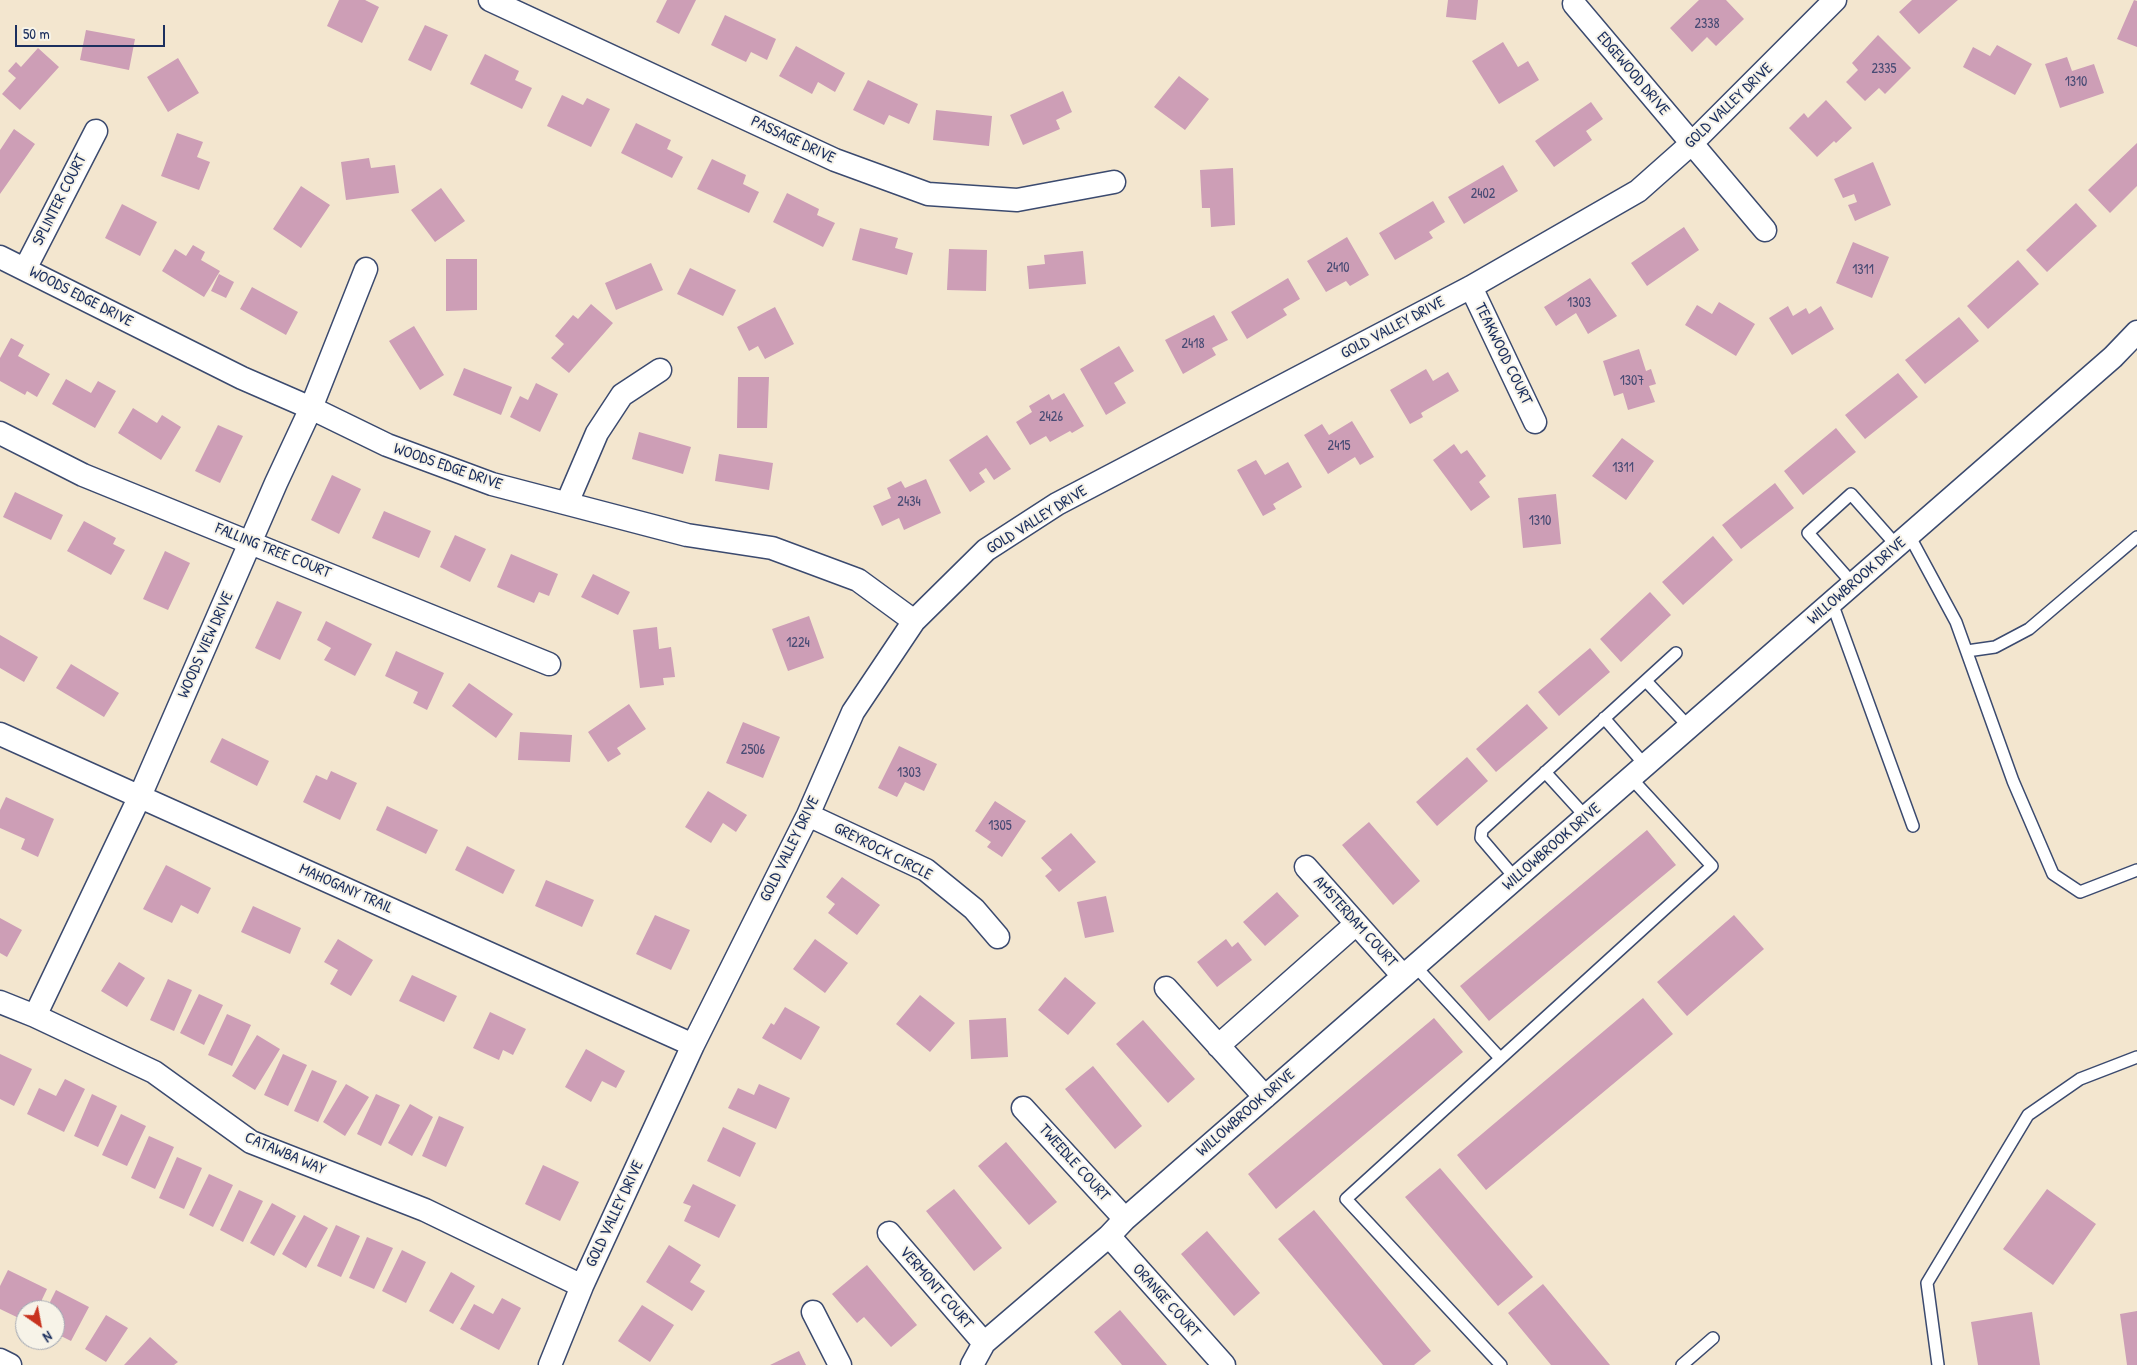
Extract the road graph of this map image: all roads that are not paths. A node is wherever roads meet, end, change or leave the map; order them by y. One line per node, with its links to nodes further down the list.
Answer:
1 (490, 0): 6 (street, PASSAGE DRIVE)
2 (1835, 0): 5 (street, GOLD VALLEY DRIVE)
3 (1574, 4): 5 (street, EDGEWOOD DRIVE)
4 (96, 131): 9 (street, SPLINTER COURT)
5 (1691, 144): 7 (street, EDGEWOOD DRIVE); 11 (street, GOLD VALLEY DRIVE)
6 (1114, 182)
7 (1766, 230)
8 (0, 257): 9 (street, WOODS EDGE DRIVE)
9 (25, 269): 14 (street, WOODS EDGE DRIVE)
10 (366, 269): 14 (street, WOODS VIEW DRIVE)
11 (1471, 287): 15 (street, TEAKWOOD COURT); 23 (street, GOLD VALLEY DRIVE)
12 (2137, 332): 19 (street, WILLOWBROOK DRIVE)
13 (660, 370): 17 (street)
14 (311, 408): 17 (street, WOODS EDGE DRIVE); 20 (street, WOODS VIEW DRIVE)
15 (1536, 422)
16 (0, 433): 20 (street, FALLING TREE COURT)
17 (567, 503): 23 (street, WOODS EDGE DRIVE)
18 (2137, 537): 24 (lane)
19 (1903, 540): 21 (street, WILLOWBROOK DRIVE); 21 (lane); 24 (lane)
20 (251, 542): 26 (street, FALLING TREE COURT); 33 (street, WOODS VIEW DRIVE)
21 (1853, 584): 22 (street, WILLOWBROOK DRIVE)
22 (1832, 603): 29 (street, WILLOWBROOK DRIVE); 36 (lane)
23 (914, 621): 34 (street, GOLD VALLEY DRIVE)
24 (1967, 651): 38 (lane)
25 (1676, 653): 27 (lane)
26 (549, 664)
27 (1646, 681): 28 (lane); 29 (lane)
28 (1604, 718): 31 (lane); 32 (lane)
29 (1689, 727): 32 (street, WILLOWBROOK DRIVE)
30 (0, 734): 33 (street, MAHOGANY TRAIL)
31 (1545, 772): 35 (lane); 39 (lane)
32 (1638, 772): 35 (street, WILLOWBROOK DRIVE); 49 (lane)
33 (140, 796): 45 (street, WOODS VIEW DRIVE); 46 (street, MAHOGANY TRAIL)
34 (808, 815): 41 (street, GREYROCK CIRCLE); 46 (street, GOLD VALLEY DRIVE)
35 (1586, 817): 39 (street, WILLOWBROOK DRIVE)
36 (1913, 826)
37 (1306, 867): 40 (street, AMSTERDAM COURT)
38 (2137, 870)
39 (1516, 879): 42 (street, WILLOWBROOK DRIVE)
40 (1356, 924): 42 (street, AMSTERDAM COURT); 47 (street)
41 (998, 937)
42 (1409, 971): 49 (lane); 50 (street, WILLOWBROOK DRIVE)
43 (1166, 988): 47 (street)
44 (0, 1002): 45 (street, CATAWBA WAY)
45 (35, 1016): 55 (street, CATAWBA WAY)
46 (693, 1044): 55 (street, GOLD VALLEY DRIVE)
47 (1218, 1046): 50 (street)
48 (2137, 1056): 67 (lane)
49 (1500, 1058): 65 (lane)
50 (1265, 1097): 52 (street, WILLOWBROOK DRIVE)
51 (1023, 1108): 52 (street, TWEEDLE COURT)
52 (1125, 1219): 54 (street, WILLOWBROOK DRIVE)
53 (889, 1233): 58 (street, VERMONT COURT)
54 (1109, 1236): 58 (street, WILLOWBROOK DRIVE); 64 (street, ORANGE COURT)
55 (582, 1286): 61 (street, GOLD VALLEY DRIVE)
56 (813, 1312): 62 (street)
57 (1713, 1338): 66 (lane)
58 (984, 1343): 63 (street, WILLOWBROOK DRIVE)
59 (0, 1360): 60 (street)
60 (10, 1365)
61 (550, 1365)
62 (840, 1365)
63 (972, 1365)
64 (1224, 1365)
65 (1501, 1365)
66 (1682, 1365)
67 (1938, 1365)

